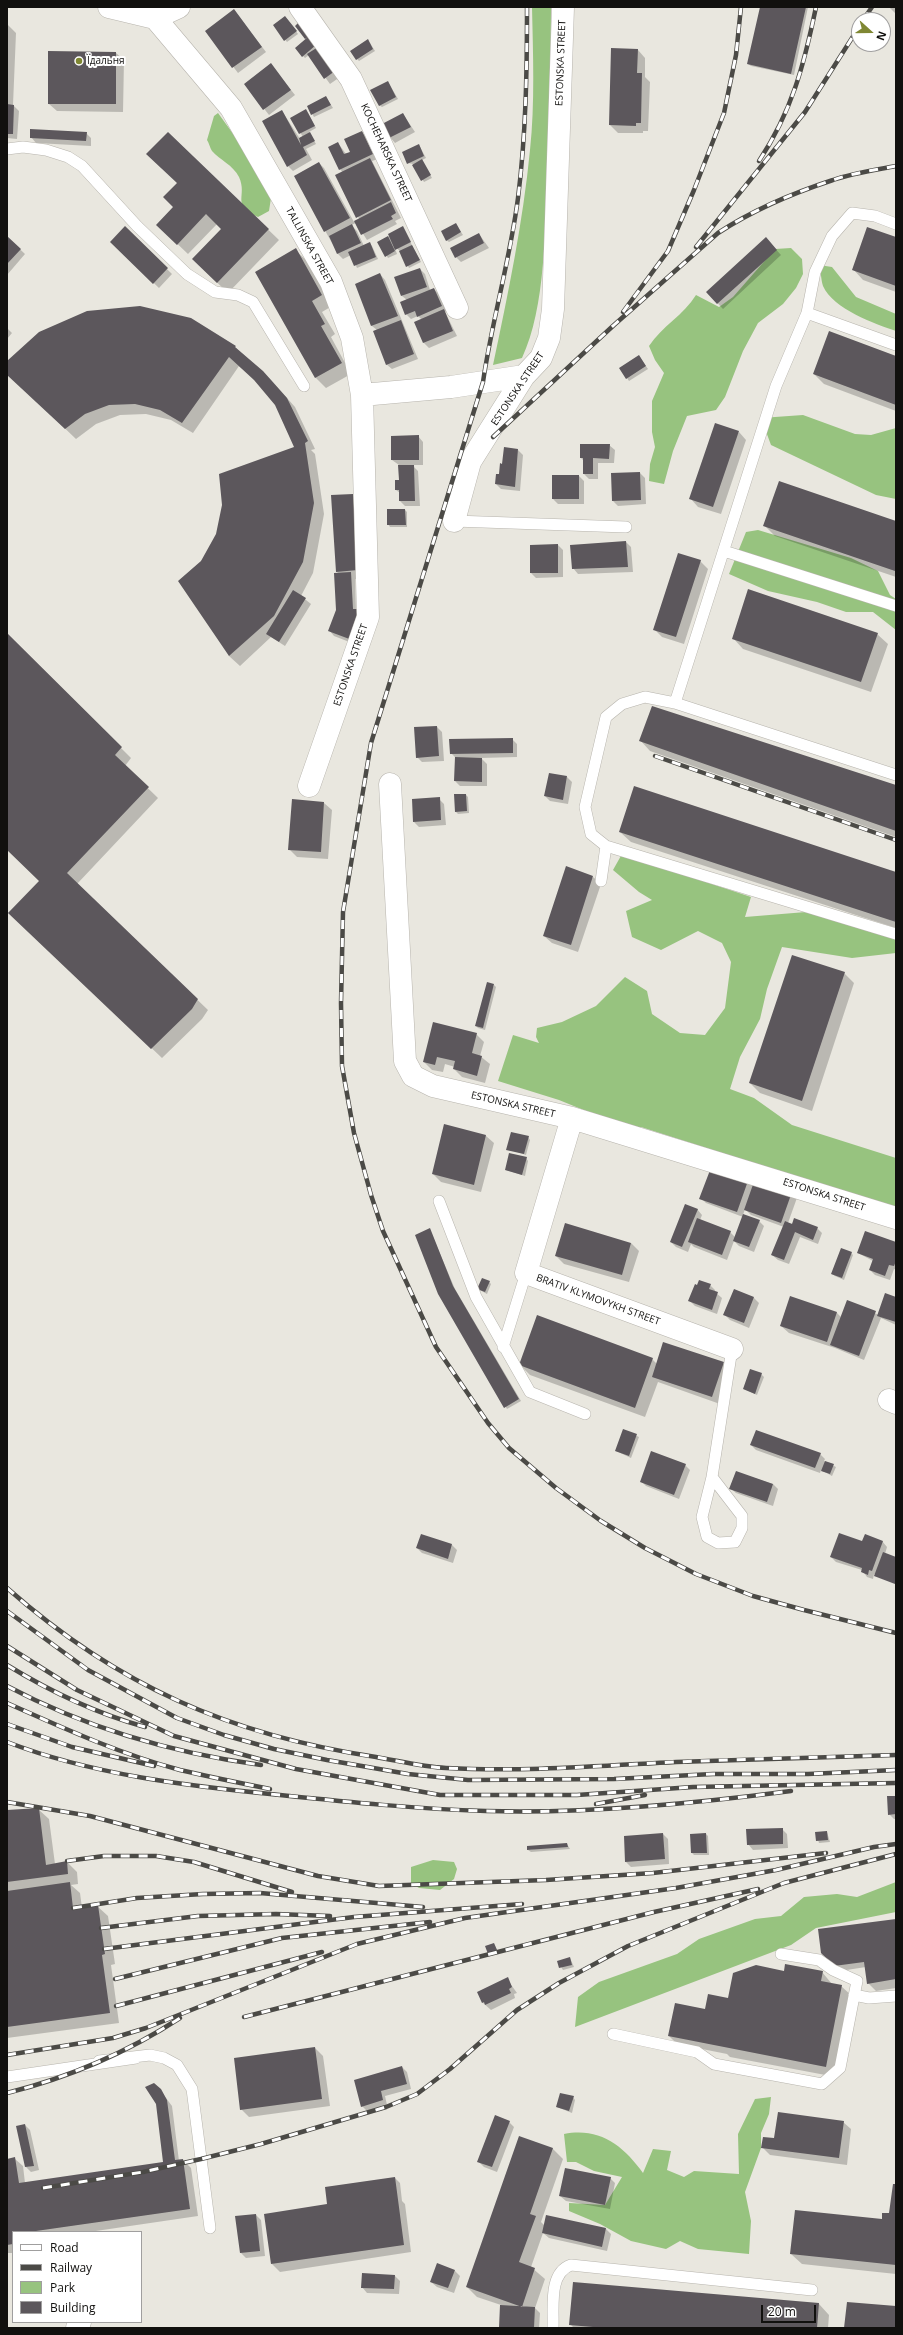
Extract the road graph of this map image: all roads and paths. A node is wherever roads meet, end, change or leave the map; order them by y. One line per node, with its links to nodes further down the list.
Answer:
1 (110, 7): 5 (street)
2 (179, 7): 5 (street)
3 (300, 7): 8 (street, KOCHEHARSKA STREET)
4 (563, 7): 11 (street, ESTONSKA STREET)
5 (155, 18): 13 (street, TALLINSKA STREET)
6 (7, 149): 12 (lane)
7 (896, 224): 9 (lane)
8 (457, 308)
9 (807, 313): 10 (lane); 16 (lane)
10 (896, 345)
11 (524, 376): 13 (street); 14 (street, ESTONSKA STREET)
12 (304, 386)
13 (362, 395): 21 (street, ESTONSKA STREET)
14 (454, 521): 15 (lane, ESTONSKA STREET)
15 (626, 527)
16 (724, 551): 17 (lane); 18 (lane)
17 (896, 606)
18 (675, 702): 19 (lane); 22 (lane)
19 (896, 775)
20 (390, 784): 25 (street, ESTONSKA STREET)
21 (309, 786)
22 (606, 846): 23 (lane); 24 (lane)
23 (601, 881)
24 (896, 934)
25 (572, 1118): 27 (street, ESTONSKA STREET); 28 (street, BRATIV KLYMOVYKH STREET)
26 (439, 1201): 29 (lane)
27 (896, 1218)
28 (526, 1273): 29 (lane); 30 (street, BRATIV KLYMOVYKH STREET)
29 (503, 1347): 31 (lane)
30 (732, 1349): 32 (lane)
31 (585, 1414)
32 (712, 1477): 32 (lane)
33 (781, 1954): 34 (lane)
34 (854, 1995): 35 (lane); 36 (lane)
35 (896, 1996)
36 (613, 2034)
37 (7, 2077): 38 (lane)
38 (210, 2228)
39 (812, 2290): 40 (lane)
40 (552, 2328)

